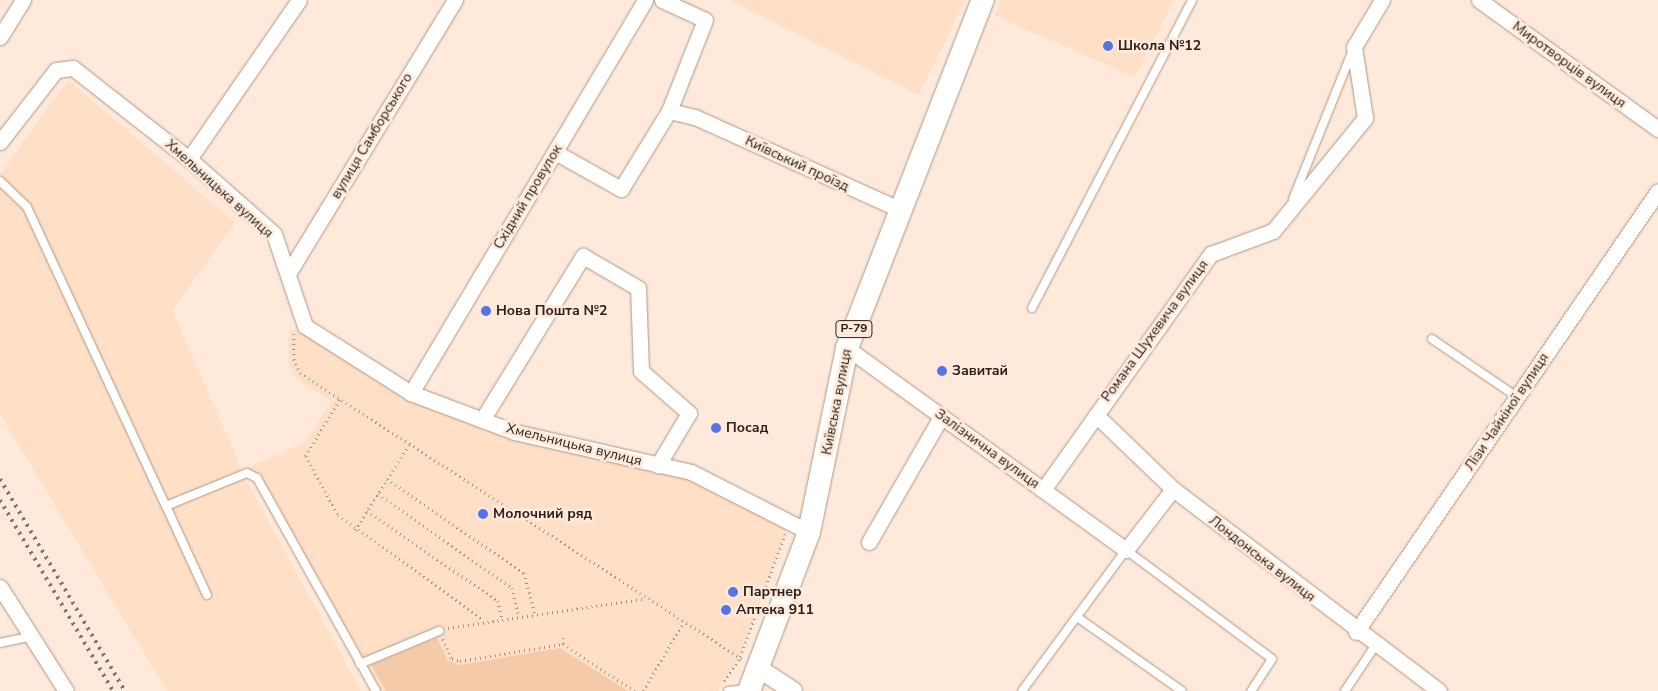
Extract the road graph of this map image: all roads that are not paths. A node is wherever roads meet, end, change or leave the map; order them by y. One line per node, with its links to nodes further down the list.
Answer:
1 (23, 0): 10 (street)
2 (299, 0): 16 (street)
3 (455, 0): 21 (street, вулиця Самборського)
4 (645, 0): 15 (street, Східний провулок)
5 (662, 0): 12 (street)
6 (983, 0): 19 (main road, Київська вулиця / Р-79)
7 (1192, 0): 22 (lane)
8 (1382, 0): 11 (street)
9 (1479, 0): 13 (street, Миротворців вулиця)
10 (0, 37)
11 (1354, 47): 20 (lane); 20 (street, Романа Шухевича вулиця)
12 (669, 111): 15 (street); 19 (street, Київський проїзд)
13 (1658, 129)
14 (0, 142): 16 (street, Хмельницька вулиця)
15 (555, 152): 25 (street, Східний провулок)
16 (189, 159): 21 (street, Хмельницька вулиця)
17 (0, 181): 33 (lane)
18 (1658, 191): 26 (street, Лізи Чайкіної вулиця)
19 (899, 209): 24 (main road, Київська вулиця / Р-79)
20 (1286, 215): 27 (street, Романа Шухевича вулиця)
21 (289, 272): 25 (street, Хмельницька вулиця)
22 (1032, 308)
23 (1432, 339): 26 (lane)
24 (847, 348): 28 (street, Залізнична вулиця); 34 (main road, Київська вулиця / Р-79)
25 (411, 393): 29 (street, Хмельницька вулиця)
26 (1516, 397): 41 (street, Лізи Чайкіної вулиця)
27 (1096, 415): 31 (street, Лондонська вулиця); 32 (street, Романа Шухевича вулиця)
28 (941, 416): 32 (street, Залізнична вулиця); 35 (street)
29 (482, 420): 30 (street, Хмельницька вулиця); 30 (street)
30 (658, 465): 34 (street, Хмельницька вулиця)
31 (1173, 489): 36 (street); 41 (street, Лондонська вулиця)
32 (1043, 490): 36 (street, Залізнична вулиця)
33 (166, 506): 38 (lane); 45 (lane)
34 (799, 527): 46 (main road, Київська вулиця / Р-79)
35 (869, 542)
36 (1126, 550): 39 (lane); 53 (lane)
37 (0, 587): 42 (street)
38 (207, 595)
39 (1077, 616): 51 (lane); 52 (lane)
40 (439, 631): 45 (lane)
41 (1356, 632): 44 (street, Лондонська вулиця)
42 (32, 636): 43 (lane); 47 (street)
43 (0, 643)
44 (1376, 646): 54 (lane); 55 (street, Лондонська вулиця)
45 (360, 664): 48 (lane)
46 (761, 670): 49 (main road, Р-79); 50 (street)
47 (66, 691)
48 (376, 691)
49 (743, 691)
50 (793, 691)
51 (1022, 691)
52 (1182, 691)
53 (1252, 691)
54 (1345, 691)
55 (1439, 691)

